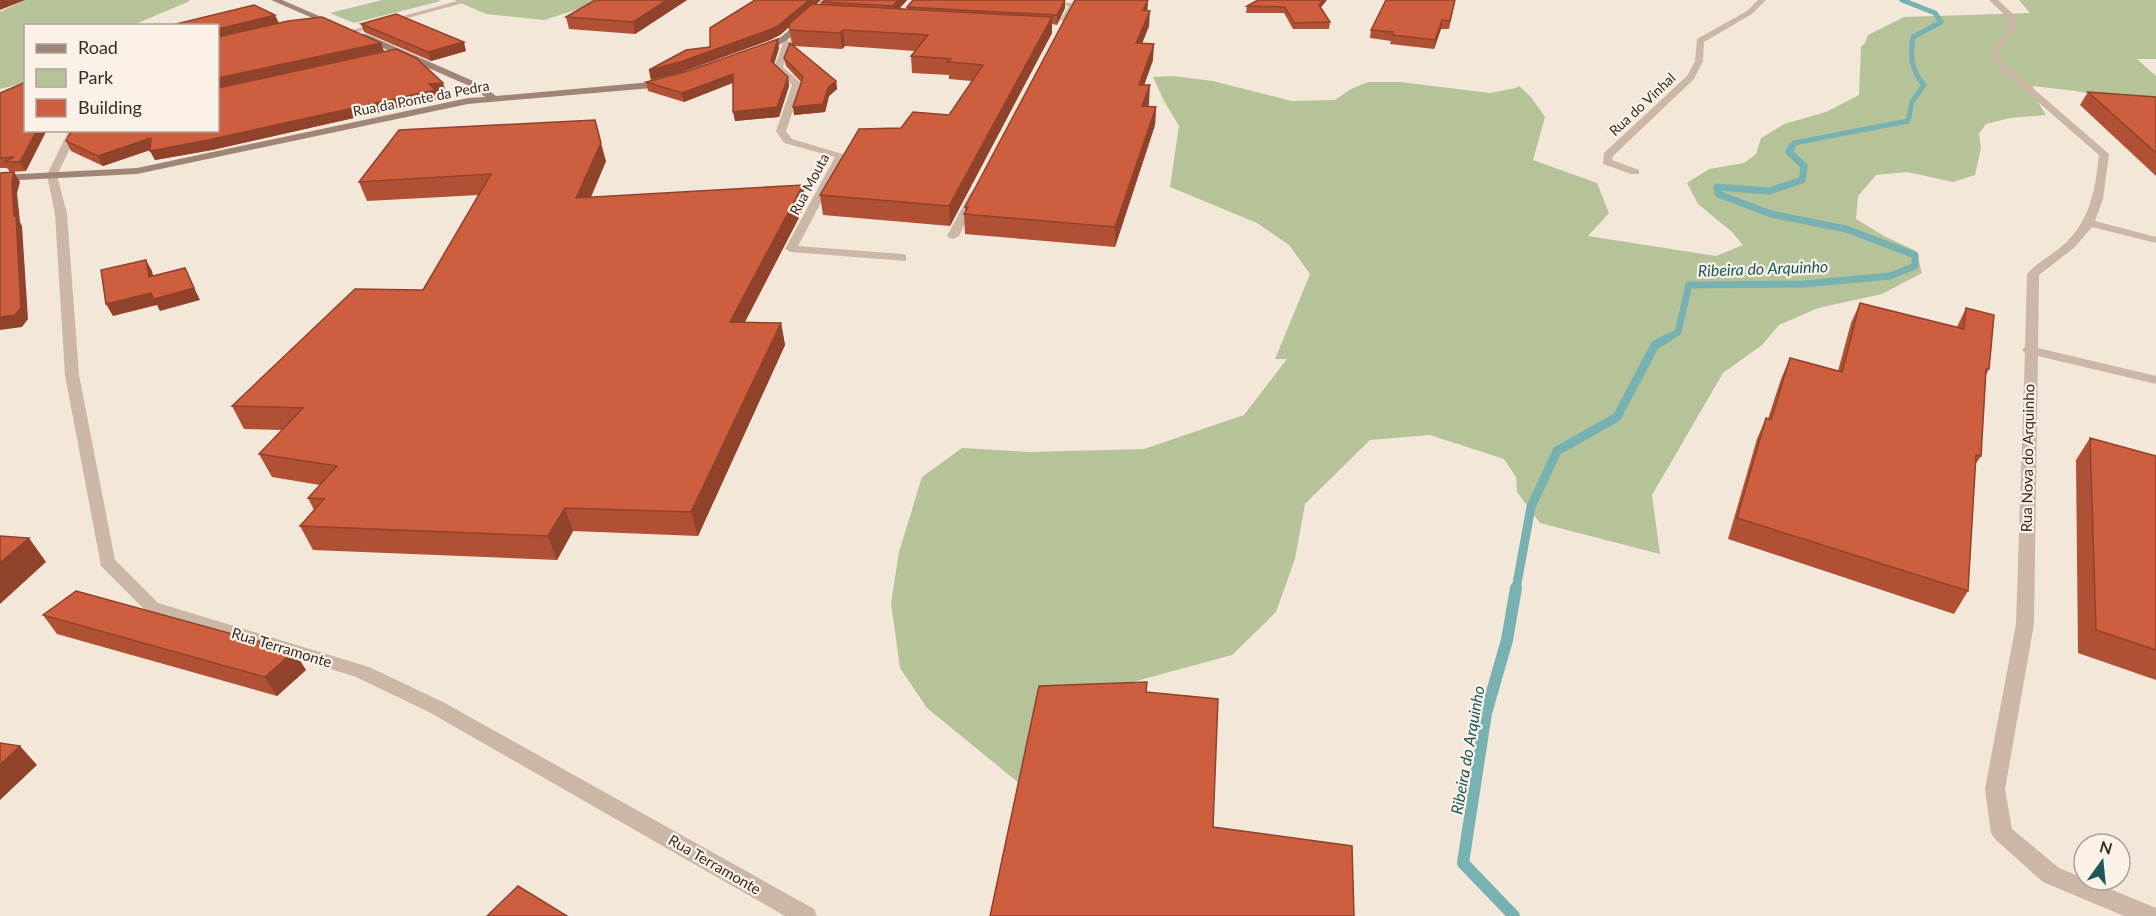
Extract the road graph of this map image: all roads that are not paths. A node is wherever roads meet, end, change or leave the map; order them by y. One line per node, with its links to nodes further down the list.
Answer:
1 (275, 0): 9 (street)
2 (470, 0): 12 (street)
3 (829, 0): 7 (street)
4 (1011, 0): 11 (street)
5 (1762, 0): 20 (street, Rua do Vinhal)
6 (1993, 0): 24 (street, Rua Nova do Arquinho)
7 (811, 15): 8 (street); 13 (street)
8 (822, 16)
9 (317, 18): 10 (street); 12 (street)
10 (306, 21)
11 (1059, 29)
12 (352, 32): 15 (street)
13 (784, 39): 14 (street); 27 (street, Rua Mouta)
14 (753, 52)
15 (399, 53): 16 (street); 18 (street)
16 (388, 55)
17 (678, 78): 18 (street, Rua da Ponte da Pedra)
18 (493, 98): 21 (street, Rua da Ponte da Pedra)
19 (73, 132): 21 (street)
20 (1635, 172)
21 (52, 175): 22 (street, Rua da Ponte da Pedra); 30 (street, Rua Terramonte)
22 (0, 178)
23 (979, 184): 25 (street)
24 (2089, 223): 26 (street); 28 (street, Rua Nova do Arquinho)
25 (953, 236)
26 (2156, 240)
27 (902, 258)
28 (2029, 350): 29 (street); 31 (street, Rua Nova do Arquinho)
29 (2156, 380)
30 (806, 916)
31 (2149, 916)

